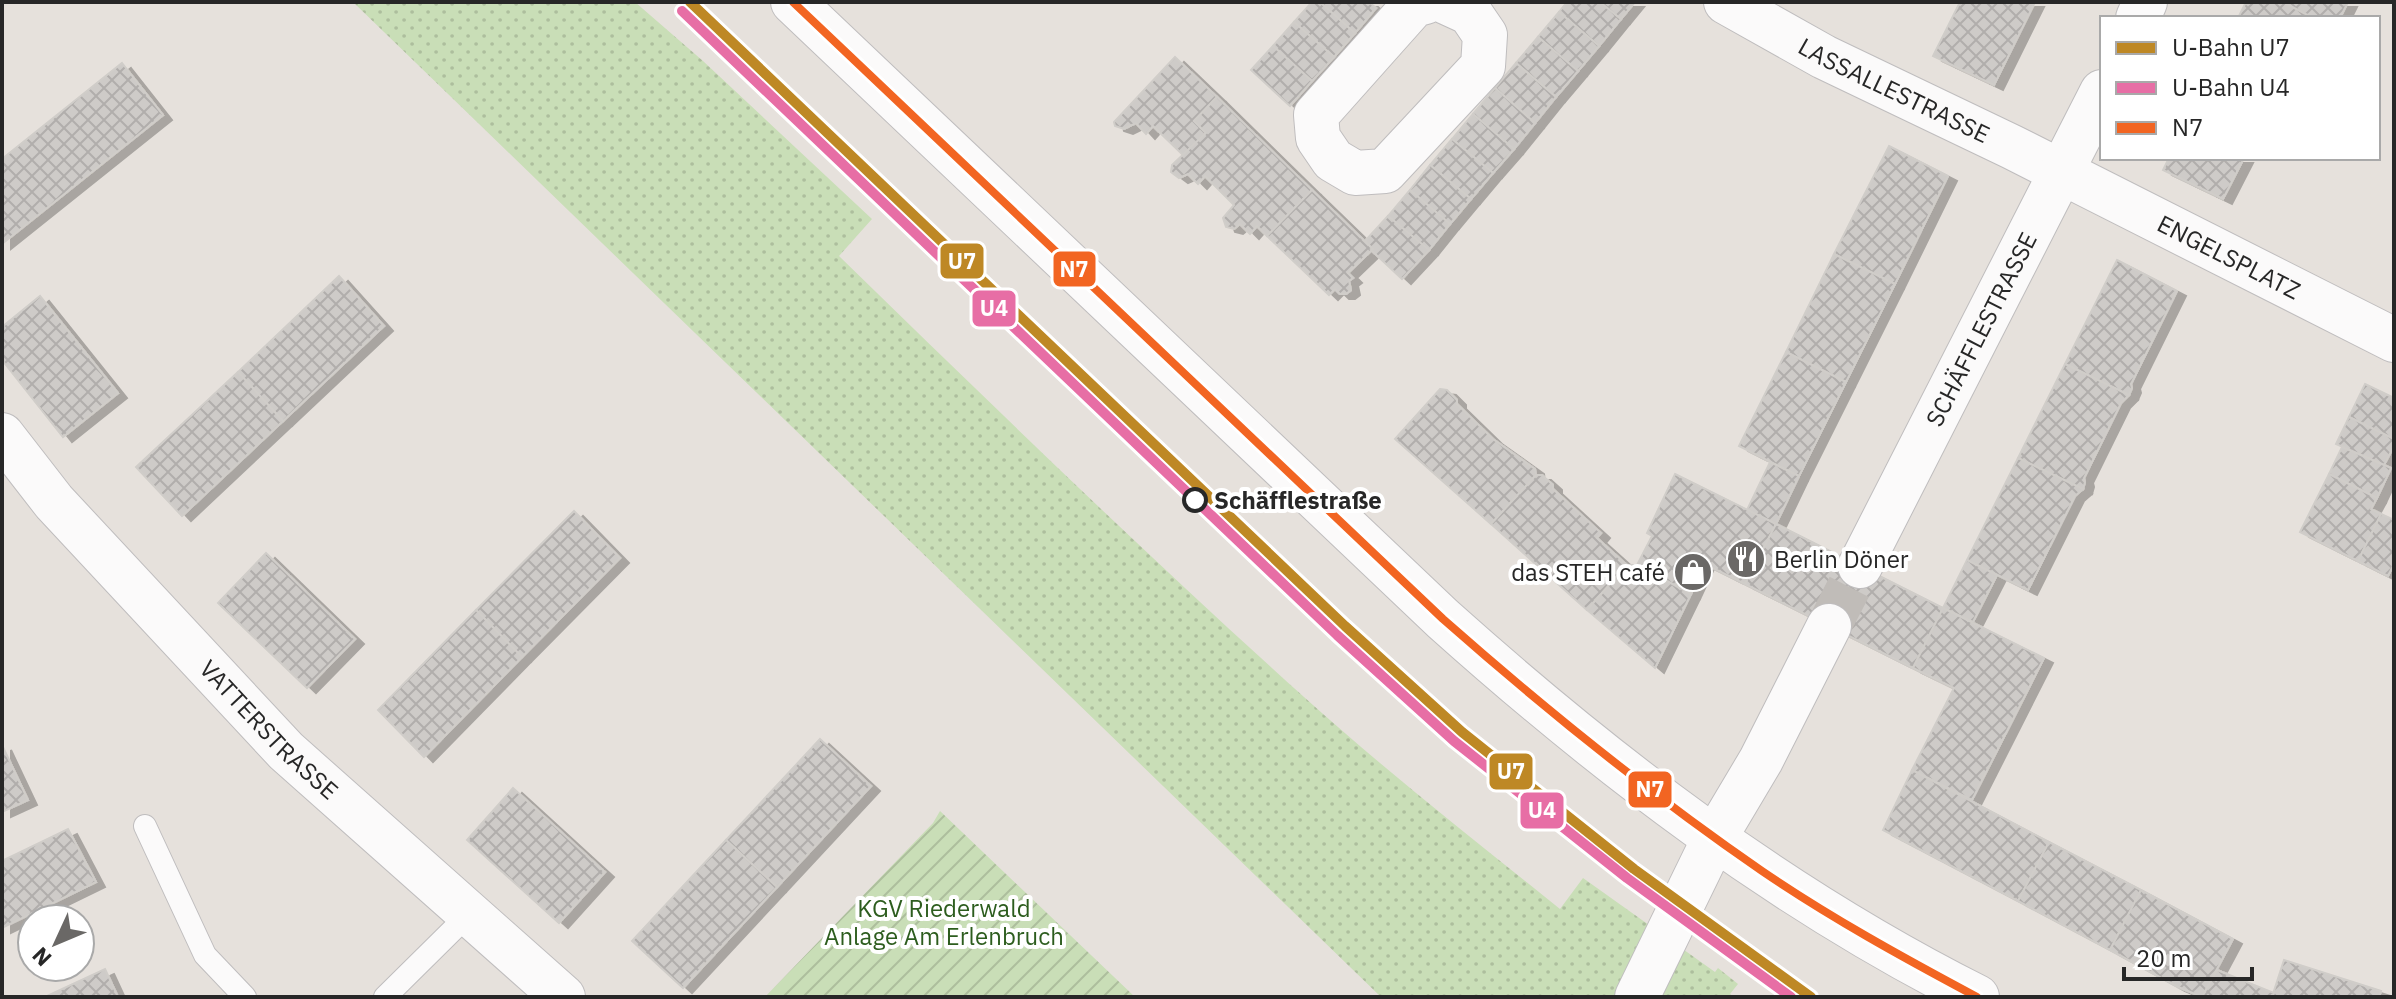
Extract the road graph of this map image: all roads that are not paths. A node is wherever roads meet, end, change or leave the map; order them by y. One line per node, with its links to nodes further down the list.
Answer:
1 (793, 2): 12 (street)
2 (1425, 2): 4 (street)
3 (1726, 2): 6 (street, LASSALLESTRASSE)
4 (1465, 6)
5 (2100, 96): 6 (street, SCHÄFFLESTRASSE)
6 (2063, 173): 7 (street, ENGELSPLATZ); 9 (street, SCHÄFFLESTRASSE)
7 (2394, 340)
8 (2, 435): 13 (street, VATTERSTRASSE)
9 (1860, 566)
10 (1829, 626): 12 (street)
11 (145, 826): 14 (lane)
12 (1714, 839): 17 (street); 18 (street)
13 (469, 914): 15 (lane); 16 (street, VATTERSTRASSE)
14 (245, 997)
15 (385, 997)
16 (563, 997)
17 (1637, 997)
18 (1977, 997)

